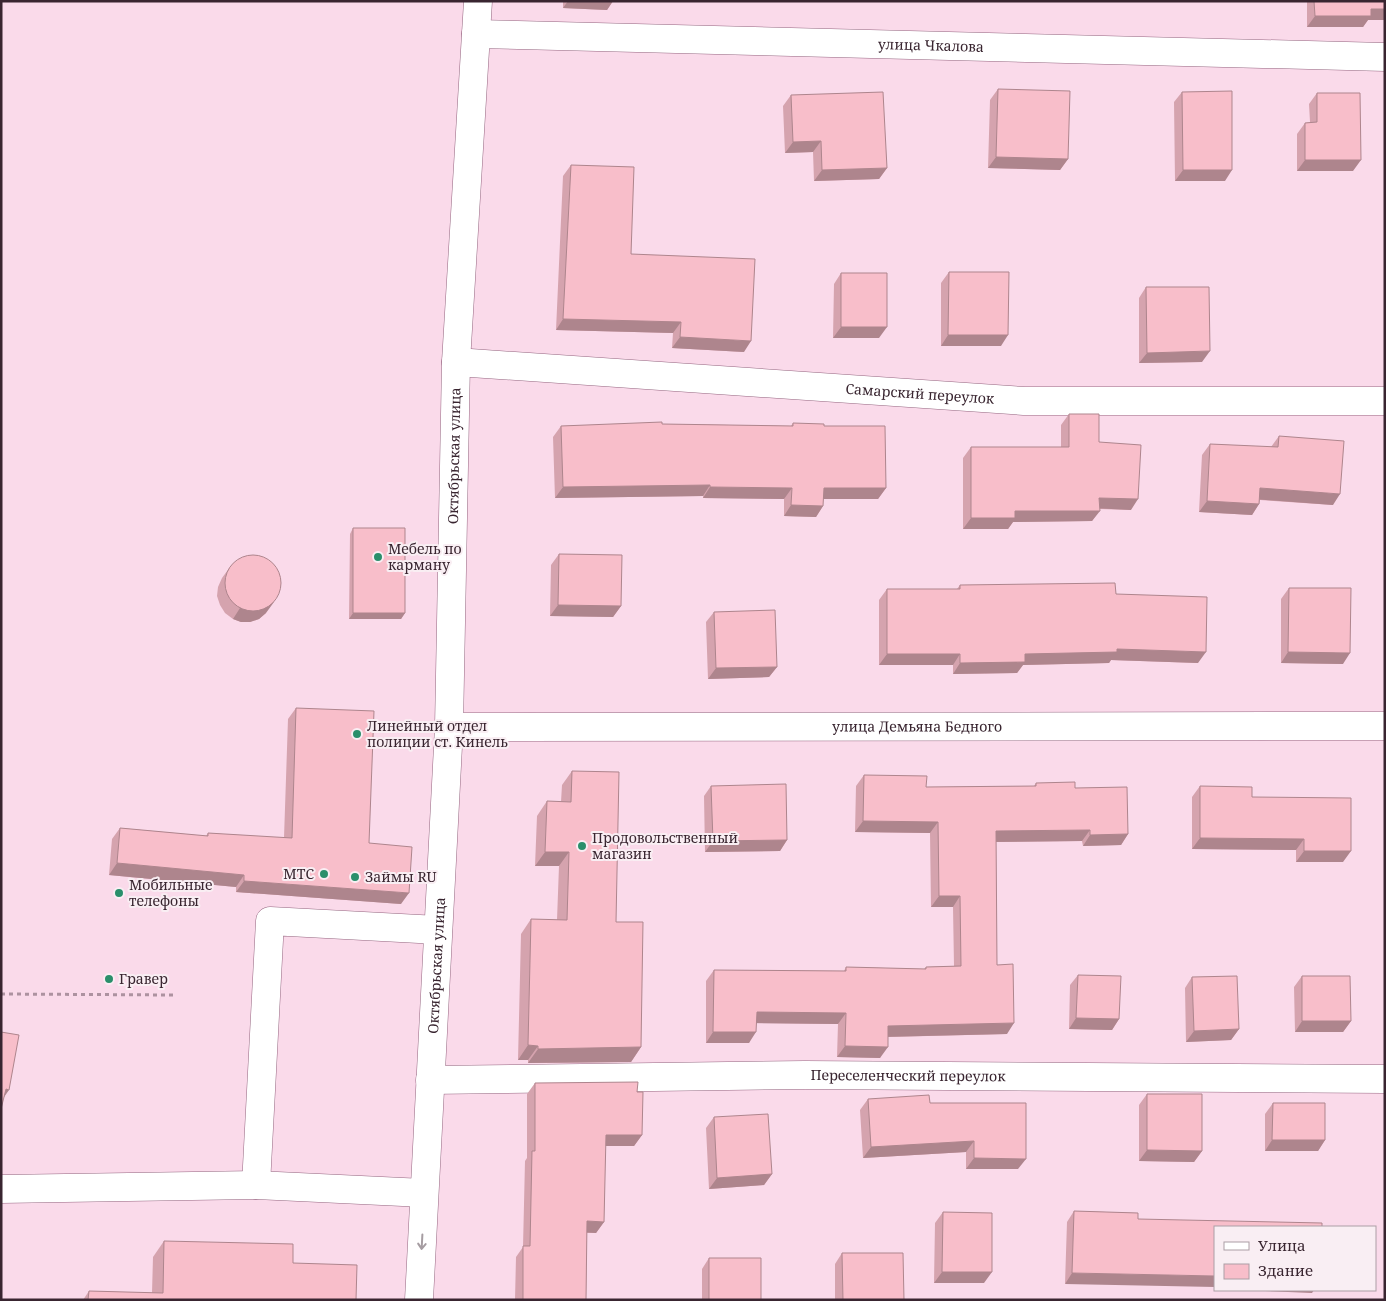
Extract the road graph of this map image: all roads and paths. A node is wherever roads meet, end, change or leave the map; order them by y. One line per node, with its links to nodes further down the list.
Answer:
1 (478, 1): 2 (street, Октябрьская улица)
2 (476, 34): 3 (street, улица Чкалова); 4 (street, Октябрьская улица)
3 (1385, 57)
4 (456, 362): 5 (street, Самарский переулок); 7 (street, Октябрьская улица)
5 (1385, 401)
6 (1385, 726): 7 (street, улица Демьяна Бедного)
7 (449, 727): 8 (street, Октябрьская улица)
8 (438, 930): 12 (street, Октябрьская улица); 13 (street)
9 (1, 994): 10 (path)
10 (174, 995)
11 (1385, 1079): 12 (street, Переселенческий переулок)
12 (430, 1080): 15 (street, Октябрьская улица)
13 (256, 1184): 14 (street); 15 (street)
14 (1, 1189)
15 (424, 1194): 16 (street, Октябрьская улица, one-way to 16)
16 (419, 1300)

